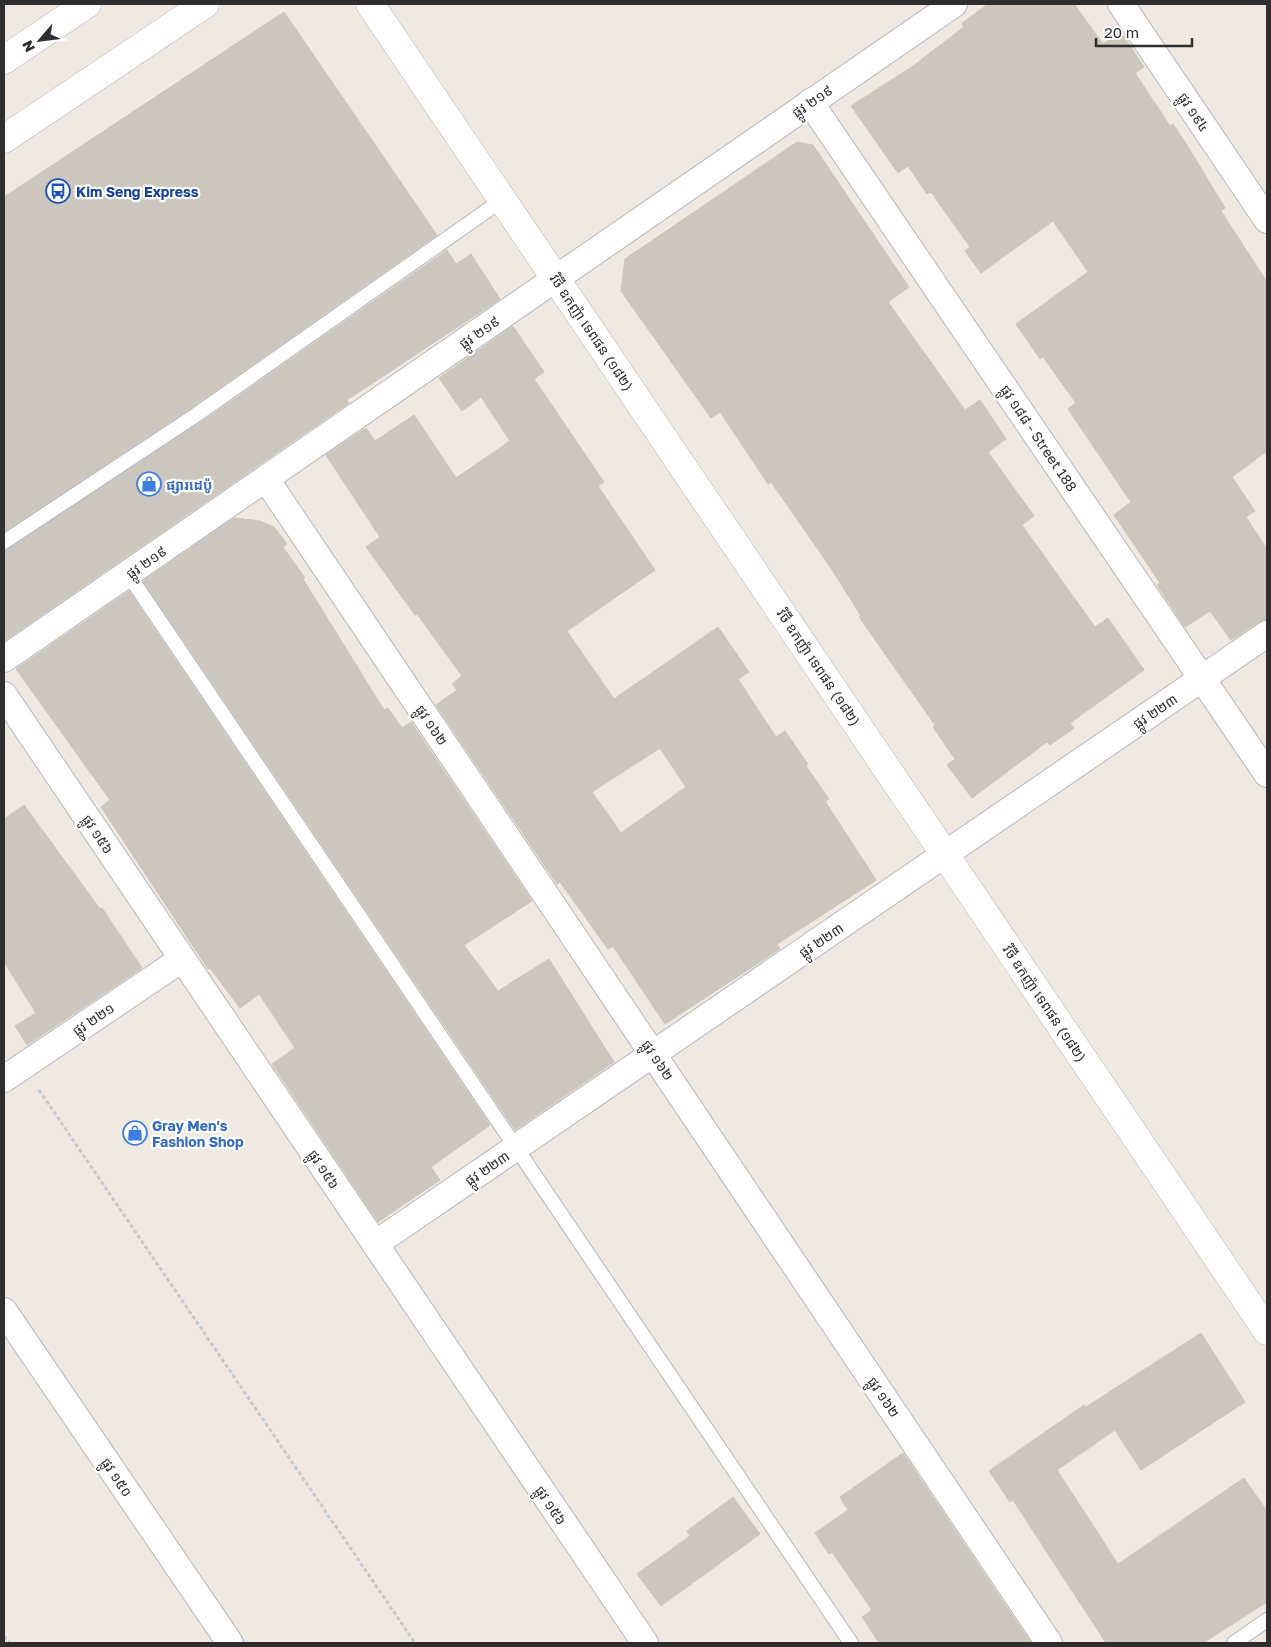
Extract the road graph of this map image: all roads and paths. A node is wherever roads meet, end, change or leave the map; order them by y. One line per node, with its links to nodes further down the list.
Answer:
1 (87, 4): 6 (street)
2 (205, 4): 8 (street)
3 (370, 4): 9 (street, វិថី ឧកញ៉ា ទេពផន (១៨២))
4 (954, 4): 7 (street, ផ្លូវ ២១៩)
5 (1121, 4): 10 (street, ផ្លូវ ១៩៤)
6 (4, 60)
7 (810, 102): 11 (street, ផ្លូវ ២១៩); 17 (street, ផ្លូវ ១៨៨ - Street 188)
8 (4, 139)
9 (502, 200): 11 (street, វិថី ឧកញ៉ា ទេពផន (១៨២)); 13 (lane)
10 (1267, 220)
11 (556, 279): 12 (street, ផ្លូវ ២១៩); 20 (street, វិថី ឧកញ៉ា ទេពផន (១៨២))
12 (266, 479): 14 (street, ផ្លូវ ២១៩); 22 (street, ផ្លូវ ១៦២)
13 (4, 542)
14 (128, 574): 16 (street, ផ្លូវ ២១៩); 24 (lane)
15 (1267, 634): 17 (street, ផ្លូវ ២២៣)
16 (4, 659)
17 (1202, 678): 19 (street, ផ្លូវ ១៨៨ - Street 188); 20 (street, ផ្លូវ ២២៣)
18 (4, 695): 21 (street, ផ្លូវ ១៥៦)
19 (1267, 774)
20 (945, 855): 22 (street, ផ្លូវ ២២៣); 27 (street, វិថី ឧកញ៉ា ទេពផន (១៨២))
21 (182, 959): 23 (street, ផ្លូវ ២២១); 25 (street, ផ្លូវ ១៥៦)
22 (654, 1054): 24 (street, ផ្លូវ ២២៣); 35 (street, ផ្លូវ ១៦២)
23 (13, 1073): 33 (path)
24 (516, 1148): 25 (street, ផ្លូវ ២២៣); 34 (lane)
25 (375, 1244): 30 (street, ផ្លូវ ១៥៦)
26 (4, 1311): 32 (street, ផ្លូវ ១៥០)
27 (1267, 1331)
28 (1267, 1620): 36 (lane)
29 (4, 1636): 31 (path)
30 (636, 1640)
31 (9, 1643)
32 (230, 1643)
33 (415, 1643)
34 (852, 1643)
35 (1049, 1643)
36 (1234, 1643)

